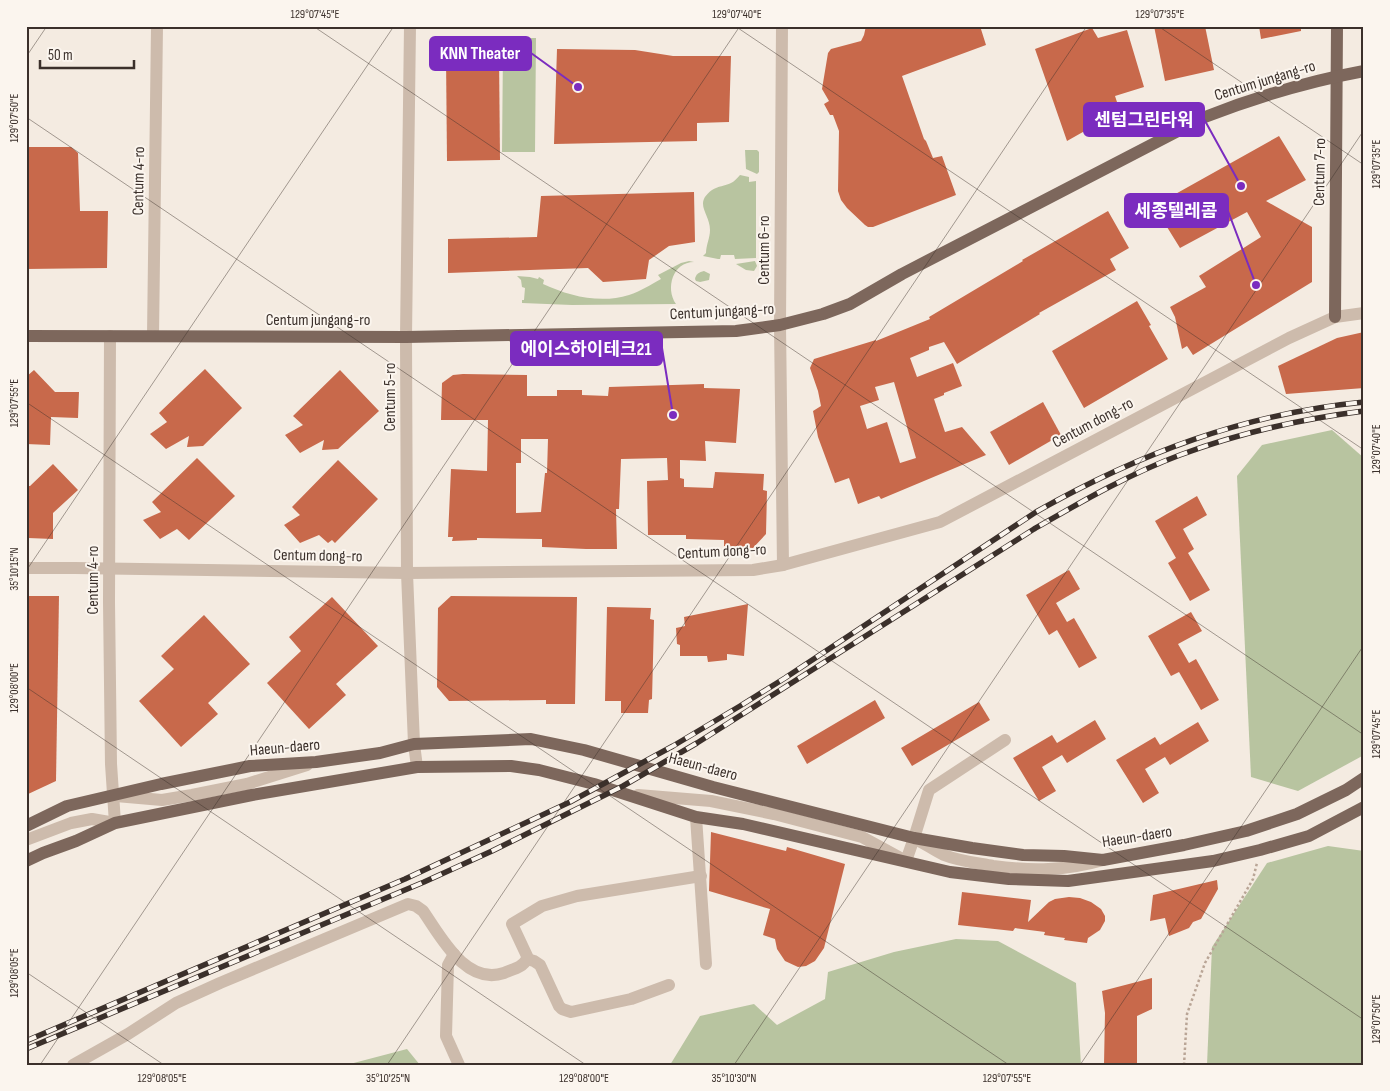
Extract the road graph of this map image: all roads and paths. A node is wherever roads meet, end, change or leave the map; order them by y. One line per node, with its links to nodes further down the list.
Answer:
1 (156, 26): 12 (street, Centum 4-ro)
2 (410, 26): 13 (street, Centum 5-ro)
3 (782, 26): 9 (street, Centum 6-ro)
4 (1337, 26): 6 (main road, Centum 7-ro)
5 (1364, 71): 6 (main road, Centum jungang-ro)
6 (1337, 76): 8 (main road, Centum 7-ro); 9 (main road, Centum jungang-ro)
7 (1364, 313): 8 (street, Centum dong-ro)
8 (1335, 317): 14 (street, Centum dong-ro)
9 (780, 325): 13 (main road, Centum jungang-ro); 14 (street, Centum 6-ro)
10 (26, 336): 11 (main road, Centum jungang-ro)
11 (110, 336): 12 (main road, Centum jungang-ro); 16 (street, Centum 4-ro)
12 (153, 336): 13 (main road, Centum jungang-ro)
13 (406, 337): 17 (street, Centum 5-ro)
14 (783, 565): 17 (street, Centum dong-ro)
15 (26, 568): 16 (street, Centum dong-ro)
16 (109, 568): 17 (street, Centum dong-ro); 23 (street, Centum 4-ro)
17 (407, 573): 19 (street, Centum 5-ro)
18 (1005, 740): 28 (street)
19 (414, 744): 20 (street, Centum 5-ro); 23 (main road, Haeun-daero); 28 (main road, Haeun-daero)
20 (417, 767): 22 (main road, Haeun-daero); 26 (main road, Haeun-daero)
21 (1364, 778): 28 (main road, Haeun-daero)
22 (626, 794): 25 (main road, Haeun-daero); 32 (street)
23 (112, 795): 26 (street, Centum 4-ro); 27 (main road, Haeun-daero)
24 (1361, 808): 30 (main road, Haeun-daero)
25 (696, 817): 32 (main road, Haeun-daero); 33 (street)
26 (115, 823): 29 (street); 31 (main road, Haeun-daero)
27 (26, 826)
28 (914, 838): 32 (street)
29 (26, 840)
30 (1260, 850): 32 (main road, Haeun-daero); 40 (path)
31 (26, 860)
32 (906, 861)
33 (700, 876): 35 (street); 36 (street)
34 (454, 954): 35 (street); 38 (street); 39 (street)
35 (527, 959): 37 (street)
36 (706, 964)
37 (669, 985)
38 (73, 1065)
39 (459, 1065)
40 (1184, 1065)

